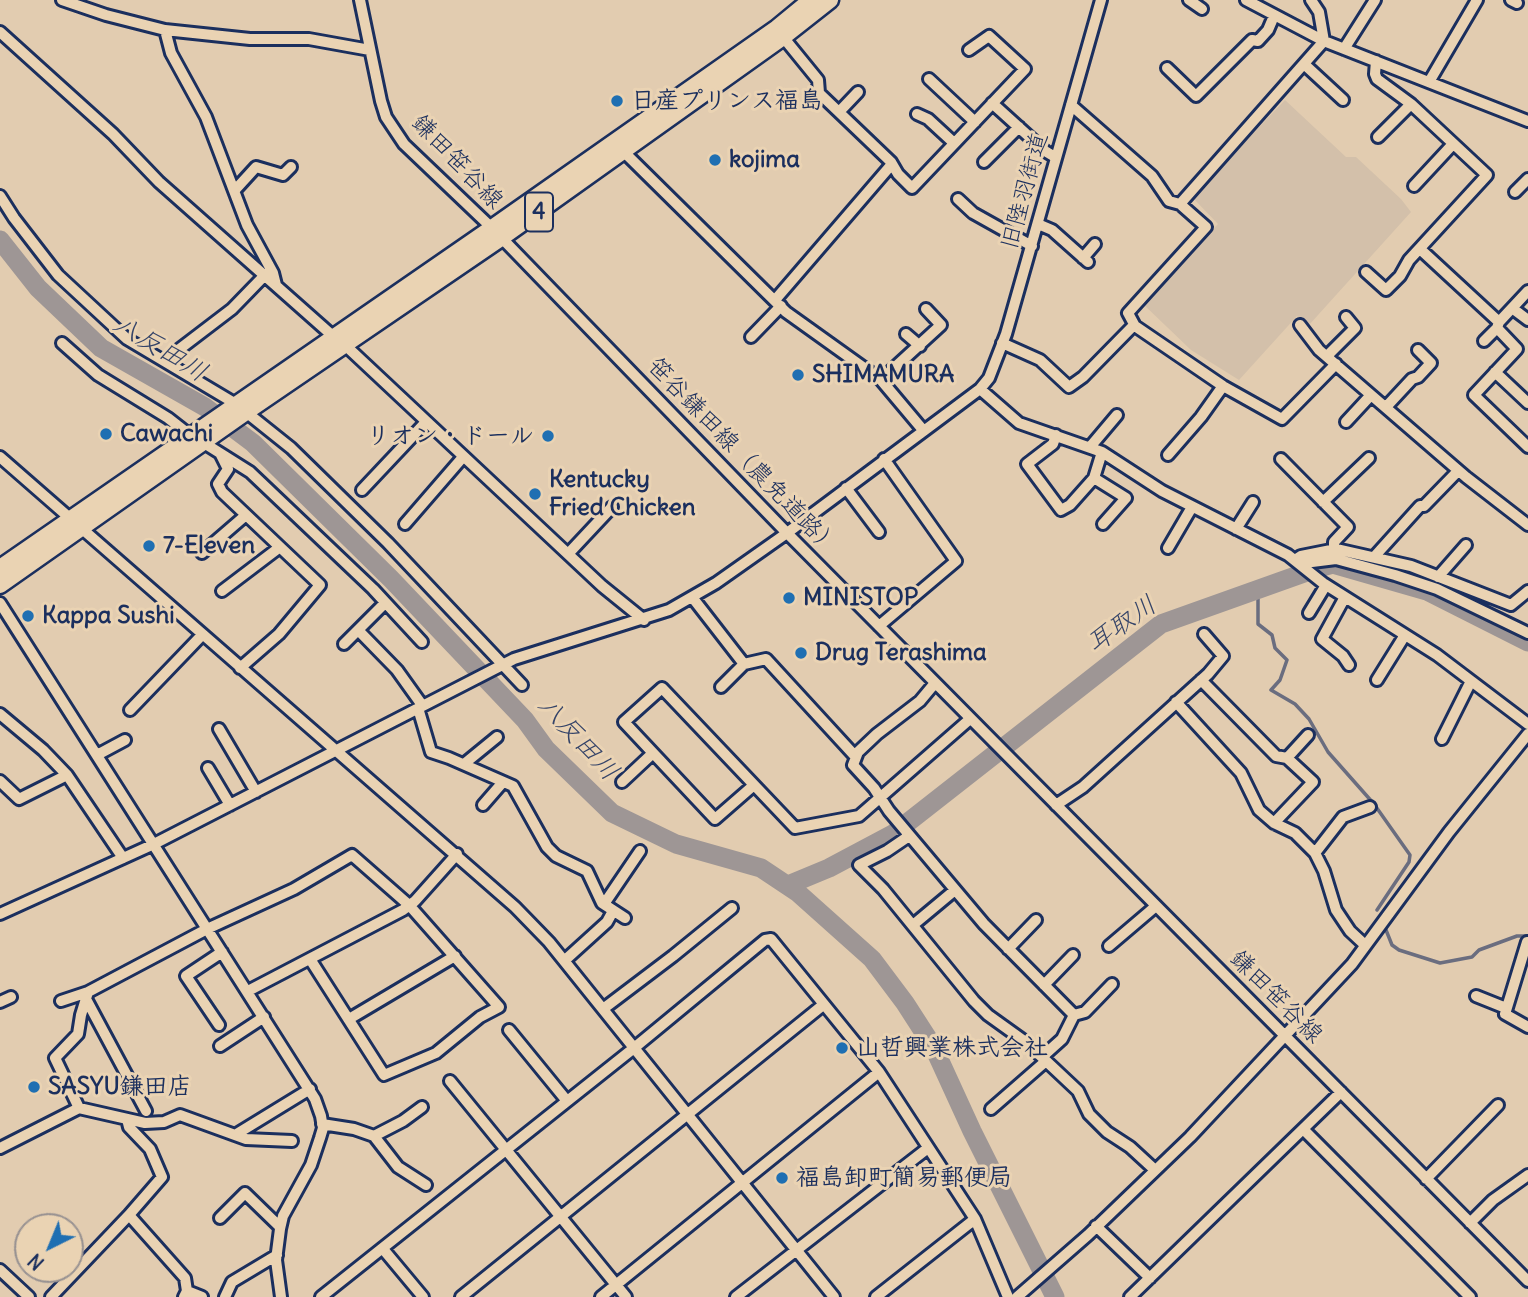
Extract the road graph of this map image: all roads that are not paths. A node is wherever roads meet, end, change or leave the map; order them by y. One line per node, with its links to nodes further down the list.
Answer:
1 (62, 0): 13 (street)
2 (360, 0): 17 (street, 鎌田笹谷線)
3 (811, 0): 52 (highway, 4)
4 (831, 0): 15 (highway, 4)
5 (1101, 0): 30 (street, 旧陸羽街道)
6 (1189, 0): 11 (street)
7 (1246, 0): 12 (street)
8 (1311, 0): 16 (street)
9 (1375, 0): 19 (street)
10 (1477, 0): 25 (street)
11 (1202, 9)
12 (1274, 16): 16 (street); 23 (street)
13 (164, 30): 17 (street); 46 (street)
14 (4, 35): 18 (street); 57 (street)
15 (783, 37): 31 (street); 39 (highway, 4)
16 (1324, 41): 19 (street); 22 (street)
17 (369, 47): 52 (street, 鎌田笹谷線)
18 (0, 49)
19 (1344, 49): 21 (street)
20 (969, 50): 28 (street)
21 (1376, 61): 25 (street); 29 (street)
22 (1304, 64): 27 (street); 50 (street)
23 (1167, 68)
24 (929, 79): 34 (street)
25 (1429, 82): 33 (street)
26 (858, 92): 31 (street)
27 (1343, 100)
28 (992, 103): 34 (street); 35 (street)
29 (1411, 104): 36 (street); 38 (street)
30 (1071, 105): 40 (street, 旧陸羽街道); 50 (street)
31 (839, 112): 42 (street)
32 (917, 114): 37 (street)
33 (1528, 121)
34 (975, 122): 37 (street)
35 (1019, 127): 40 (street); 41 (street)
36 (1378, 137)
37 (954, 143): 42 (street)
38 (1454, 144): 45 (street); 55 (street)
39 (624, 152): 52 (highway, 4); 60 (street)
40 (1055, 157): 51 (street, 旧陸羽街道)
41 (984, 162)
42 (892, 164): 60 (street)
43 (291, 167): 46 (street)
44 (1528, 179): 47 (street)
45 (1414, 186)
46 (235, 190): 58 (street)
47 (1516, 192)
48 (0, 196): 85 (street)
49 (958, 199): 54 (street)
50 (1180, 204): 65 (street)
51 (1038, 224): 53 (street); 54 (street, 旧陸羽街道)
52 (497, 233): 70 (highway, 4); 117 (street, 笹谷鎌田線（農免道路）)
53 (1095, 244)
54 (1032, 246): 72 (street, 旧陸羽街道)
55 (1420, 249): 56 (street); 67 (street)
56 (1366, 272)
57 (265, 275): 58 (street); 76 (street)
58 (276, 285): 70 (street)
59 (1528, 291): 61 (street)
60 (778, 303): 69 (street); 79 (street)
61 (1512, 308): 64 (street); 67 (street)
62 (926, 309): 74 (street)
63 (1346, 317): 77 (street)
64 (1528, 320)
65 (1134, 325): 72 (street); 80 (street)
66 (1300, 325): 77 (street)
67 (1498, 325): 71 (street); 78 (street)
68 (906, 334): 74 (street)
69 (751, 337)
70 (339, 341): 85 (highway, 4); 87 (street)
71 (1484, 341)
72 (1002, 342): 81 (street, 旧陸羽街道)
73 (62, 343): 91 (street)
74 (920, 346): 79 (street)
75 (1418, 350): 84 (street)
76 (173, 354)
77 (1331, 360): 80 (street); 82 (street)
78 (1495, 372): 83 (street); 93 (street)
79 (881, 380): 89 (street)
80 (1223, 386): 96 (street)
81 (980, 389): 89 (street); 90 (street)
82 (1371, 394): 84 (street); 88 (street)
83 (1528, 403)
84 (1386, 407): 102 (street)
85 (239, 410): 91 (highway, 4); 148 (street)
86 (1117, 415): 92 (street)
87 (426, 422): 98 (street); 105 (street)
88 (1346, 422)
89 (923, 430): 100 (street)
90 (1056, 435): 92 (street); 103 (street)
91 (200, 437): 95 (street); 111 (highway, 4)
92 (1090, 447): 94 (street)
93 (1528, 447)
94 (1102, 452): 103 (street); 109 (street)
95 (220, 453): 110 (street); 135 (street)
96 (1168, 455)
97 (0, 457): 111 (street)
98 (463, 457): 112 (street); 123 (street)
99 (1369, 458): 107 (street)
100 (884, 459): 104 (street); 138 (street)
101 (1281, 459): 107 (street)
102 (1458, 471): 114 (street); 124 (street)
103 (1094, 478): 113 (street)
104 (846, 488): 116 (street); 117 (street)
105 (362, 491)
106 (1253, 502): 115 (street)
107 (1323, 502): 121 (street)
108 (612, 507): 123 (street)
109 (1192, 507): 115 (street); 120 (street)
110 (246, 515): 119 (street); 122 (street)
111 (77, 524): 126 (highway, 4); 129 (highway, 4); 142 (street)
112 (405, 524)
113 (1103, 524)
114 (1528, 525)
115 (1236, 530): 125 (street)
116 (879, 532)
117 (787, 533): 132 (street); 138 (street, 笹谷鎌田線（農免道路）)
118 (1466, 545): 127 (street)
119 (279, 547): 130 (street); 149 (street)
120 (1168, 548)
121 (1334, 549): 124 (street); 125 (street)
122 (202, 553)
123 (568, 554): 137 (street)
124 (1374, 557): 127 (street)
125 (1300, 563): 128 (street); 140 (street)
126 (0, 568)
127 (1438, 577): 131 (street)
128 (1324, 584): 133 (street); 136 (street)
129 (0, 585)
130 (222, 591)
131 (1528, 591)
132 (692, 597): 137 (street); 146 (street)
133 (1345, 597): 143 (street); 147 (street)
134 (0, 603): 171 (street)
135 (385, 603): 139 (street); 144 (street)
136 (1309, 613)
137 (643, 620): 148 (street)
138 (879, 626): 153 (street, 笹谷鎌田線（農免道路）)
139 (358, 630): 145 (street); 157 (street)
140 (1528, 633)
141 (1204, 634): 150 (street)
142 (202, 635): 149 (street); 158 (street)
143 (1405, 635): 151 (street); 152 (street)
144 (422, 642)
145 (344, 644)
146 (744, 664): 155 (street); 172 (street)
147 (1349, 665)
148 (502, 666): 154 (street); 157 (street)
149 (240, 668): 169 (street)
150 (1201, 680): 156 (street); 173 (street)
151 (1377, 680)
152 (1471, 681): 161 (street); 166 (street)
153 (935, 683): 160 (street, 笹谷鎌田線（農免道路）); 172 (street)
154 (522, 685)
155 (721, 687)
156 (1176, 702): 185 (street); 187 (street)
157 (420, 707): 169 (street); 174 (street)
158 (130, 710)
159 (0, 714): 176 (street)
160 (970, 719): 168 (street, 笹谷鎌田線（農免道路）); 182 (street)
161 (1528, 723)
162 (219, 729): 181 (street)
163 (1528, 734): 205 (street)
164 (1308, 735): 173 (street)
165 (497, 737): 174 (street)
166 (1442, 739)
167 (125, 740): 171 (street)
168 (993, 743): 185 (street, 鎌田笹谷線)
169 (335, 750): 181 (street); 192 (street)
170 (653, 753): 179 (street); 180 (street); 180 (street)
171 (97, 755): 189 (street)
172 (855, 756): 182 (street)
173 (1287, 758): 187 (street)
174 (464, 764): 178 (street)
175 (208, 768): 183 (street)
176 (67, 775): 177 (street); 193 (street)
177 (0, 781)
178 (503, 782): 184 (street); 197 (street)
179 (622, 782)
180 (754, 785): 182 (street)
181 (256, 792): 183 (street)
182 (881, 798): 188 (street)
183 (230, 805): 189 (street)
184 (483, 805)
185 (1056, 805): 196 (street, 鎌田笹谷線)
186 (1370, 807): 191 (street)
187 (1274, 823): 191 (street)
188 (908, 834): 194 (street); 202 (street)
189 (154, 844): 193 (street); 203 (street)
190 (640, 852): 197 (street)
191 (1315, 853): 205 (street)
192 (457, 854): 195 (street); 213 (street)
193 (123, 858): 199 (street)
194 (955, 890): 202 (street); 207 (street)
195 (409, 905): 203 (street); 210 (street); 212 (street)
196 (1156, 906): 206 (street); 231 (street, 鎌田笹谷線)
197 (609, 907): 200 (street); 213 (street)
198 (732, 908): 224 (street)
199 (0, 914)
200 (625, 918)
201 (1036, 920): 207 (street)
202 (913, 926): 234 (street)
203 (207, 929): 208 (street); 217 (street)
204 (1527, 942): 211 (street)
205 (1365, 945): 231 (street)
206 (1109, 946)
207 (1007, 949): 215 (street)
208 (222, 952): 216 (street); 228 (street)
209 (1073, 955): 215 (street)
210 (455, 956): 227 (street); 227 (street)
211 (1525, 957): 223 (street)
212 (310, 959): 216 (street); 227 (street)
213 (564, 961): 224 (street)
214 (1112, 984): 225 (street)
215 (1044, 985): 225 (street)
216 (248, 991): 226 (street)
217 (87, 995): 220 (street); 242 (street); 244 (street)
218 (1476, 996): 223 (street)
219 (11, 997): 221 (street)
220 (61, 1001)
221 (0, 1002)
222 (823, 1005): 233 (street); 235 (street); 245 (street)
223 (1506, 1008): 229 (street)
224 (603, 1009): 233 (street)
225 (1074, 1015): 234 (street)
226 (264, 1017): 232 (street); 237 (street)
227 (349, 1019)
228 (219, 1025)
229 (1528, 1027)
230 (509, 1030): 239 (street)
231 (1285, 1037): 238 (street, 鎌田笹谷線); 255 (street)
232 (220, 1046)
233 (634, 1048): 239 (street); 245 (street)
234 (1044, 1059): 243 (street); 255 (street)
235 (879, 1072): 253 (street); 258 (street)
236 (450, 1081): 254 (street)
237 (310, 1089): 247 (street); 249 (street)
238 (1341, 1092): 248 (street); 257 (street, 鎌田笹谷線)
239 (567, 1101): 254 (street)
240 (1498, 1105): 257 (street)
241 (422, 1107): 250 (street)
242 (79, 1108): 246 (street); 252 (street)
243 (992, 1110)
244 (146, 1111)
245 (688, 1114): 258 (street); 262 (street)
246 (127, 1119): 249 (street); 260 (street)
247 (322, 1124): 250 (street); 266 (street)
248 (1303, 1129): 271 (street); 291 (street)
249 (235, 1135): 251 (street)
250 (374, 1136): 259 (street)
251 (292, 1141)
252 (0, 1148)
253 (928, 1148): 263 (street); 268 (street)
254 (505, 1150): 262 (street); 267 (street)
255 (1155, 1170): 265 (street)
256 (1528, 1175): 264 (street)
257 (1426, 1179): 264 (street, 鎌田笹谷線)
258 (742, 1182): 268 (street); 273 (street)
259 (426, 1185)
260 (129, 1215): 274 (street); 276 (street)
261 (220, 1218): 266 (street)
262 (561, 1218): 273 (street); 282 (street)
263 (975, 1219): 287 (street); 288 (street)
264 (1470, 1223): 272 (street, 鎌田笹谷線)
265 (1096, 1226): 271 (street); 289 (street)
266 (280, 1227): 269 (street)
267 (383, 1249): 280 (street); 281 (street)
268 (796, 1251): 285 (street); 286 (street)
269 (277, 1255): 278 (street); 279 (street)
270 (0, 1270): 275 (street)
271 (1150, 1278): 290 (street)
272 (1528, 1281)
273 (616, 1285): 283 (street); 284 (street)
274 (186, 1294): 277 (street)
275 (29, 1297)
276 (51, 1297)
277 (202, 1297)
278 (225, 1297)
279 (281, 1297)
280 (321, 1297)
281 (423, 1297)
282 (461, 1297)
283 (601, 1297)
284 (626, 1297)
285 (736, 1297)
286 (834, 1297)
287 (876, 1297)
288 (1008, 1297)
289 (1017, 1297)
290 (1130, 1297)
291 (1470, 1297)

